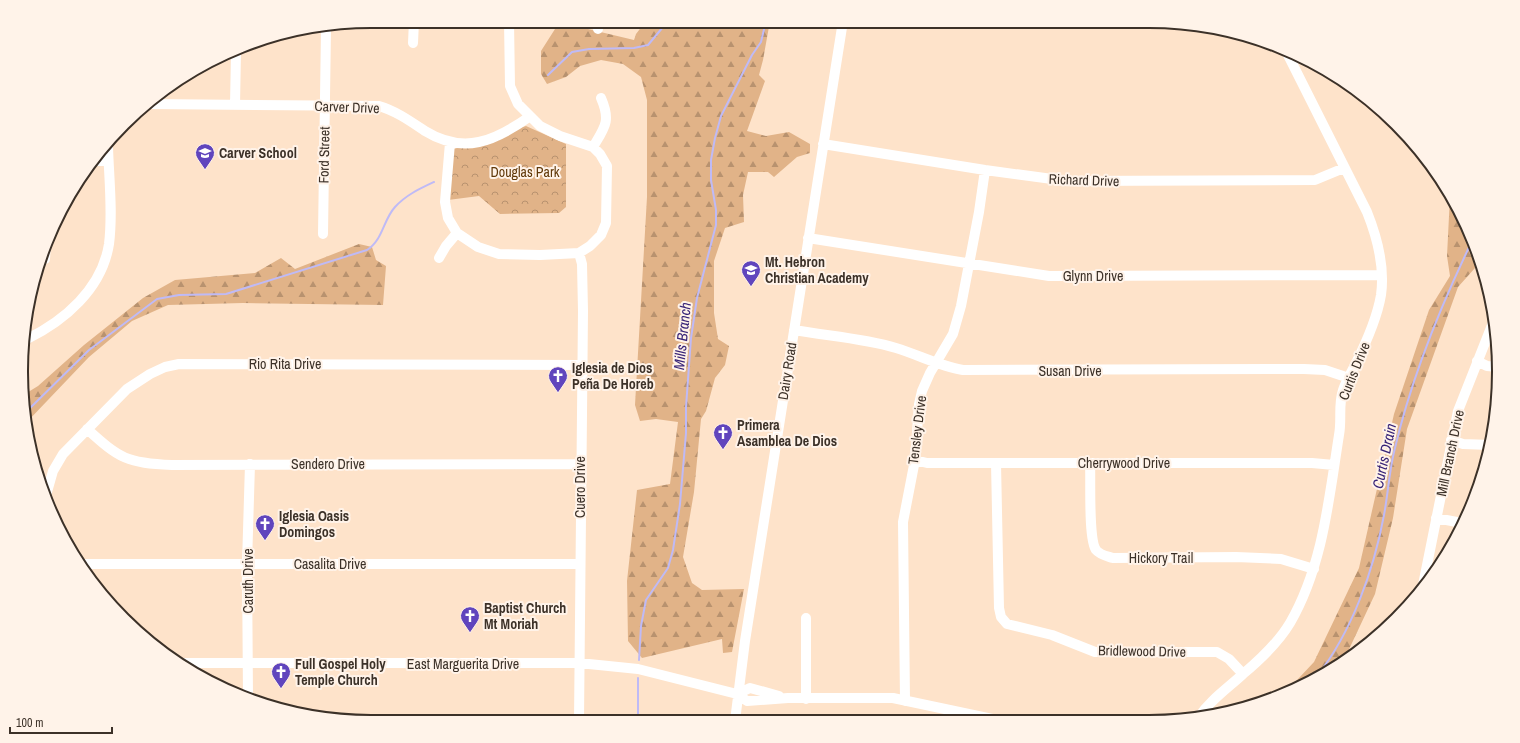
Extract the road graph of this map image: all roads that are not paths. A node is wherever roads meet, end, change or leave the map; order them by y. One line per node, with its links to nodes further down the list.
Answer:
1 (414, 28): 5 (street)
2 (509, 28): 12 (street)
3 (842, 28): 14 (street, Dairy Road)
4 (326, 31): 11 (street, Ford Street)
5 (413, 43)
6 (236, 56): 10 (street)
7 (1290, 58): 19 (street, Curtis Drive)
8 (601, 98): 15 (street)
9 (156, 104): 10 (street, Carver Drive)
10 (235, 105): 11 (street, Carver Drive)
11 (324, 106): 13 (street, Carver Drive); 22 (street, Ford Street)
12 (529, 117): 13 (street, Carver Drive); 15 (street)
13 (450, 143): 21 (street)
14 (823, 144): 20 (street, Richard Drive); 23 (street, Dairy Road)
15 (593, 147): 24 (street)
16 (108, 151): 18 (street)
17 (100, 161): 18 (street)
18 (108, 161): 30 (street)
19 (1344, 168): 20 (street, Richard Drive); 27 (street, Curtis Drive)
20 (985, 170): 26 (street, Tensley Drive)
21 (458, 233): 24 (street); 25 (street)
22 (323, 234)
23 (808, 238): 26 (street, Glynn Drive); 28 (street, Dairy Road)
24 (579, 253): 33 (street, Cuero Drive)
25 (439, 258)
26 (969, 264): 27 (street, Glynn Drive); 32 (street, Tensley Drive)
27 (1381, 275): 35 (street, Curtis Drive)
28 (794, 330): 32 (street, Susan Drive); 59 (street, Dairy Road)
29 (1489, 331): 31 (street, Mill Branch Drive)
30 (30, 337)
31 (1477, 361): 34 (street); 37 (street, Mill Branch Drive)
32 (936, 363): 35 (street, Susan Drive); 39 (street, Tensley Drive)
33 (581, 365): 36 (street, Rio Rita Drive); 43 (street, Cuero Drive)
34 (1492, 366)
35 (1349, 378): 44 (street, Curtis Drive)
36 (87, 429): 42 (street, Sendero Drive); 45 (street, Rio Rita Drive)
37 (1451, 440): 38 (street); 46 (street, Mill Branch Drive)
38 (1484, 445)
39 (915, 460): 40 (street, Cherrywood Drive); 61 (street, Tensley Drive)
40 (996, 463): 41 (street, Cherrywood Drive); 57 (street, Bridlewood Drive)
41 (1090, 463): 44 (street, Cherrywood Drive); 51 (street, Hickory Trail)
42 (250, 464): 43 (street, Sendero Drive); 49 (street, Caruth Drive)
43 (580, 464): 50 (street, Cuero Drive)
44 (1334, 465): 51 (street, Curtis Drive)
45 (48, 488)
46 (1436, 518): 47 (street); 52 (street, Mill Branch Drive)
47 (1457, 523)
48 (87, 564): 49 (street, Casalita Drive)
49 (247, 564): 50 (street, Casalita Drive); 55 (street, Caruth Drive)
50 (580, 564): 56 (street, Cuero Drive)
51 (1314, 569): 57 (street, Curtis Drive)
52 (1425, 575)
53 (806, 618): 60 (street)
54 (190, 663): 55 (street, East Marguerita Drive)
55 (248, 663): 56 (street, East Marguerita Drive); 58 (street, Caruth Drive)
56 (579, 663): 59 (street, East Marguerita Drive); 63 (street, Cuero Drive)
57 (1243, 674): 62 (street, Curtis Drive)
58 (248, 692)
59 (737, 694): 60 (street, East Marguerita Drive); 64 (street, Dairy Road)
60 (806, 699): 61 (street, East Marguerita Drive)
61 (905, 701): 65 (street, East Marguerita Drive)
62 (1205, 710)
63 (579, 715)
64 (735, 715)
65 (973, 715)

